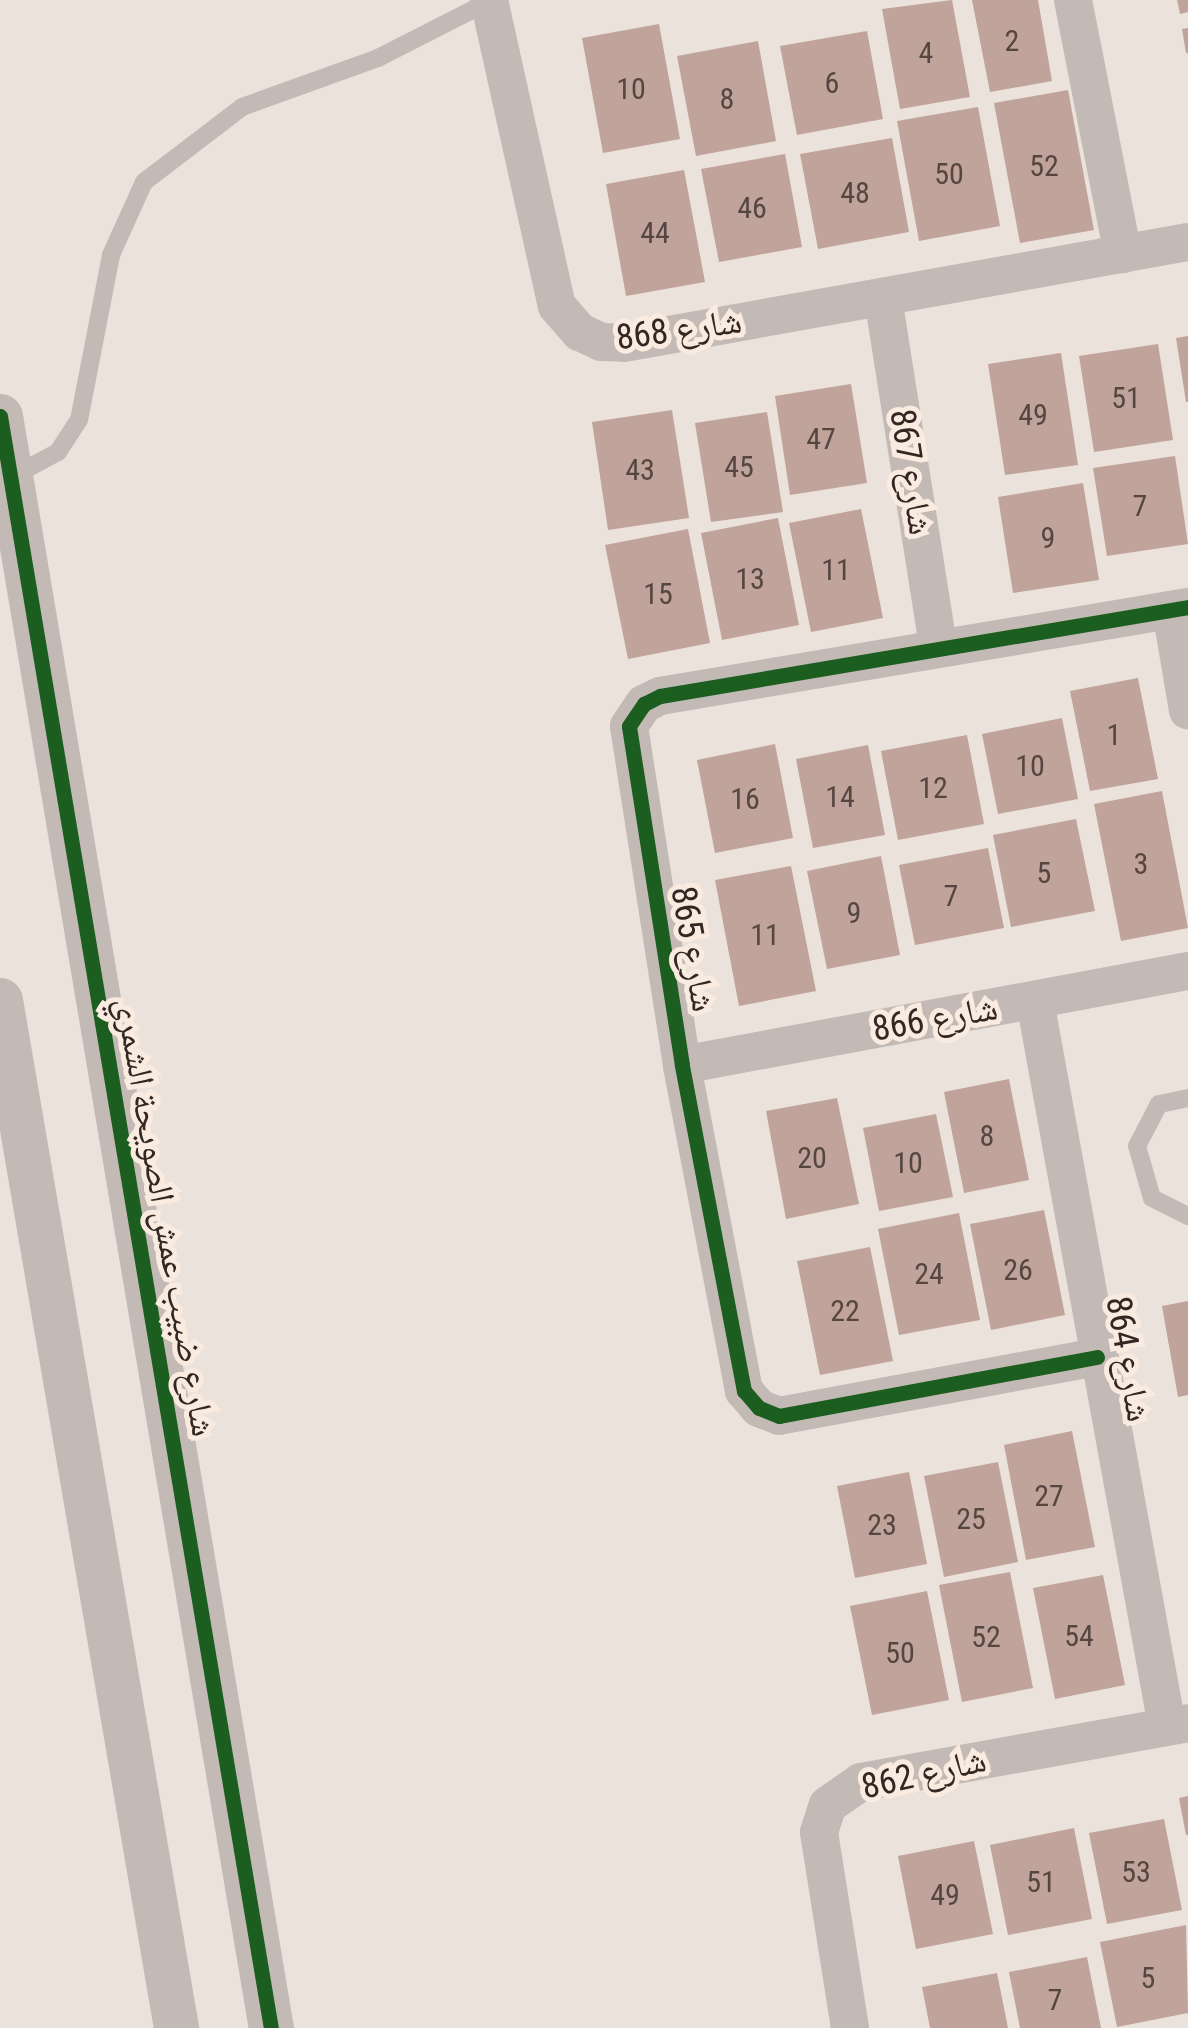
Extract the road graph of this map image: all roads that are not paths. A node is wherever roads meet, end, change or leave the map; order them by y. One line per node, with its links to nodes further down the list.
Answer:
1 (492, 0): 5 (street, شارع 868); 7 (lane)
2 (1073, 0): 4 (street)
3 (1188, 242): 4 (street, شارع 868)
4 (1123, 254): 5 (street, شارع 868)
5 (884, 298): 9 (street, شارع 867)
6 (0, 416): 7 (street, شارع ضبيب عمش الصويحة الشمري)
7 (10, 477): 20 (street, شارع ضبيب عمش الصويحة الشمري)
8 (1180, 609): 9 (street, شارع 865); 10 (street)
9 (938, 647): 14 (street, شارع 865)
10 (1188, 711)
11 (1188, 971): 13 (street, شارع 866)
12 (0, 1000): 19 (street)
13 (1035, 1002): 14 (street, شارع 866); 17 (street, شارع 864)
14 (682, 1065): 17 (street, شارع 865)
15 (1188, 1098): 16 (lane)
16 (1188, 1216)
17 (1097, 1357): 18 (street, شارع 864)
18 (1177, 1725): 21 (street, شارع 862)
19 (176, 2028)
20 (271, 2028)
21 (850, 2028)

